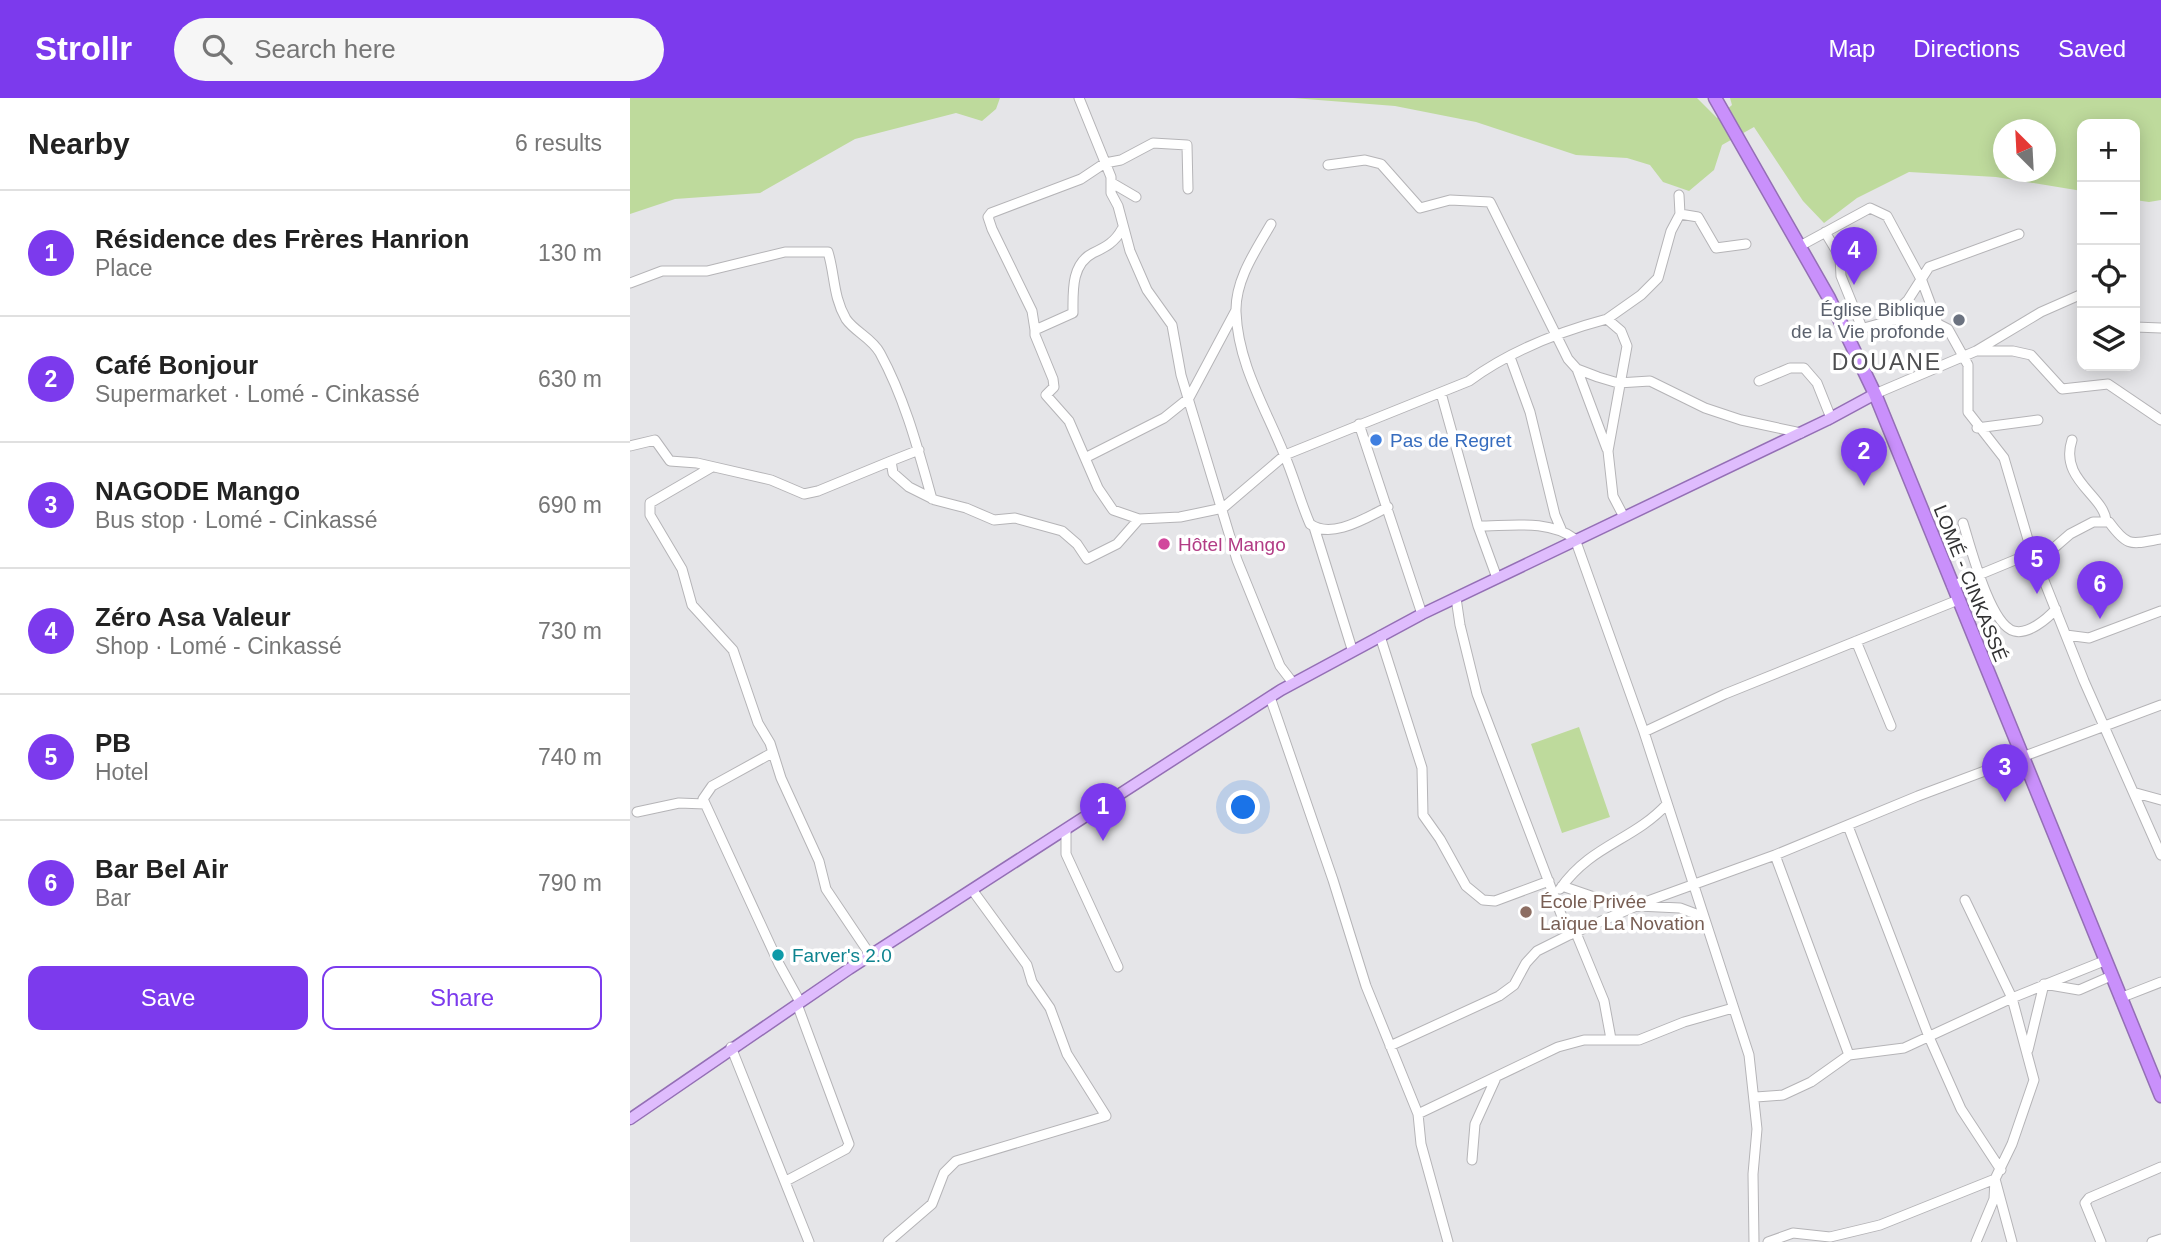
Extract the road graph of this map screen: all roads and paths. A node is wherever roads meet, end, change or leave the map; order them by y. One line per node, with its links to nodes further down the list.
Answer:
1 (1079, 98): 3 (street)
2 (1716, 98): 15 (highway, LOMÉ - CINKASSÉ)
3 (1105, 163): 5 (street); 6 (street); 26 (street)
4 (1328, 165): 28 (street)
5 (1112, 183): 8 (street); 11 (street)
6 (1188, 189)
7 (1679, 195): 9 (street)
8 (1136, 197)
9 (1680, 214): 14 (street); 20 (street)
10 (1271, 224): 19 (street)
11 (1122, 229): 26 (street); 39 (street)
12 (1825, 232): 15 (street); 16 (street); 24 (street)
13 (2019, 234): 16 (street)
14 (1746, 244)
15 (1800, 246): 27 (highway, LOMÉ - CINKASSÉ)
16 (1922, 281): 21 (street); 22 (street)
17 (630, 283): 48 (street)
18 (2077, 297): 29 (street)
19 (1236, 310): 39 (street); 50 (street)
20 (1607, 319): 28 (street); 32 (street)
21 (1887, 320): 22 (street); 24 (street)
22 (1938, 324): 30 (street)
23 (2140, 327): 25 (street)
24 (1862, 328): 27 (street)
25 (2161, 328)
26 (1035, 330): 51 (street)
27 (1846, 333): 38 (highway, LOMÉ - CINKASSÉ)
28 (1556, 334): 31 (street); 33 (street)
29 (1976, 351): 30 (street); 42 (street)
30 (1964, 355): 38 (street); 44 (street)
31 (1510, 357): 37 (street); 63 (street)
32 (1626, 362): 35 (street); 36 (street)
33 (1577, 369): 36 (street); 49 (street)
34 (1759, 381): 40 (street)
35 (1637, 382): 36 (street); 45 (street)
36 (1618, 383): 49 (street)
37 (1441, 393): 43 (street); 61 (street)
38 (1875, 394): 40 (main road); 69 (highway, LOMÉ - CINKASSÉ)
39 (1189, 398): 51 (street); 56 (street)
40 (1831, 418): 45 (main road)
41 (2038, 420): 44 (street)
42 (2161, 420)
43 (1359, 424): 50 (street); 55 (street)
44 (1978, 428): 66 (street)
45 (1801, 433): 57 (main road)
46 (2072, 440): 59 (street)
47 (630, 446): 53 (street)
48 (919, 450): 52 (street); 54 (street)
49 (1608, 451): 57 (street)
50 (1285, 455): 56 (street); 62 (street)
51 (1084, 458): 58 (street)
52 (891, 461): 53 (street); 54 (street)
53 (712, 467): 85 (street)
54 (932, 499): 58 (street)
55 (1388, 507): 62 (street); 74 (street)
56 (1223, 508): 58 (street); 79 (street)
57 (1624, 517): 64 (main road)
58 (1139, 519)
59 (2106, 520): 65 (street); 66 (street)
60 (1963, 523): 67 (street)
61 (1478, 526): 63 (street); 68 (street)
62 (1314, 527): 78 (street)
63 (1561, 529): 64 (street)
64 (1575, 539): 68 (main road); 84 (street)
65 (2161, 539)
66 (2034, 554): 67 (street); 72 (street)
67 (1980, 575): 69 (street); 72 (street)
68 (1497, 578): 70 (main road)
69 (1952, 586): 71 (highway, LOMÉ - CINKASSÉ)
70 (1456, 598): 74 (main road); 96 (street)
71 (1958, 600): 77 (street); 86 (highway, LOMÉ - CINKASSÉ)
72 (2056, 609): 75 (street)
73 (2161, 611): 75 (street)
74 (1422, 614): 76 (main road)
75 (2066, 635): 82 (street)
76 (1380, 636): 78 (main road); 96 (street)
77 (1856, 641): 83 (street); 84 (street)
78 (1352, 649): 79 (main road)
79 (1293, 683): 80 (main road)
80 (1270, 697): 93 (main road); 117 (street)
81 (2161, 705): 82 (street)
82 (2106, 725): 86 (street); 87 (street)
83 (1891, 726)
84 (1644, 732): 90 (street)
85 (772, 753): 89 (street); 105 (street)
86 (2021, 757): 92 (street); 106 (highway, LOMÉ - CINKASSÉ)
87 (2136, 793): 88 (street); 95 (street)
88 (2161, 800)
89 (705, 804): 91 (street); 113 (street)
90 (1667, 804): 97 (street); 98 (street)
91 (637, 812)
92 (1848, 826): 94 (street); 115 (street)
93 (1066, 830): 99 (main road); 107 (street)
94 (1775, 855): 98 (street); 120 (street)
95 (2161, 855)
96 (1549, 881): 100 (street)
97 (1562, 886): 100 (street); 102 (street)
98 (1694, 886): 102 (street); 103 (street)
99 (972, 891): 105 (main road); 133 (street)
100 (1555, 896): 104 (street)
101 (1965, 900): 111 (street)
102 (1635, 907): 103 (street); 104 (street)
103 (1704, 917): 114 (street)
104 (1572, 934): 116 (street); 117 (street)
105 (870, 956): 113 (main road)
106 (2104, 961): 108 (highway, LOMÉ - CINKASSÉ); 110 (street)
107 (1118, 967)
108 (2110, 976): 110 (street); 112 (highway, LOMÉ - CINKASSÉ)
109 (2161, 982): 112 (street)
110 (2044, 984): 111 (street); 119 (street)
111 (2011, 998): 115 (street); 119 (street)
112 (2120, 998): 122 (highway, LOMÉ - CINKASSÉ)
113 (799, 1003): 118 (main road); 130 (street)
114 (1733, 1008): 116 (street); 123 (street)
115 (1929, 1037): 120 (street); 128 (street)
116 (1611, 1039): 121 (street)
117 (1390, 1046): 124 (street)
118 (732, 1047): 125 (main road); 130 (street)
119 (2027, 1052): 128 (street)
120 (1849, 1055): 123 (street)
121 (1496, 1079): 124 (street); 126 (street)
122 (2161, 1096)
123 (1756, 1097): 135 (street)
124 (1418, 1114): 134 (street)
125 (630, 1119)
126 (1472, 1160)
127 (2161, 1167): 139 (street)
128 (2001, 1170): 129 (street)
129 (1995, 1179): 136 (street); 137 (street); 138 (street)
130 (786, 1181): 132 (street)
131 (2161, 1239): 140 (street)
132 (809, 1242)
133 (888, 1242)
134 (1448, 1242)
135 (1754, 1242)
136 (1768, 1242)
137 (1976, 1242)
138 (2012, 1242)
139 (2101, 1242)
140 (2152, 1242)

